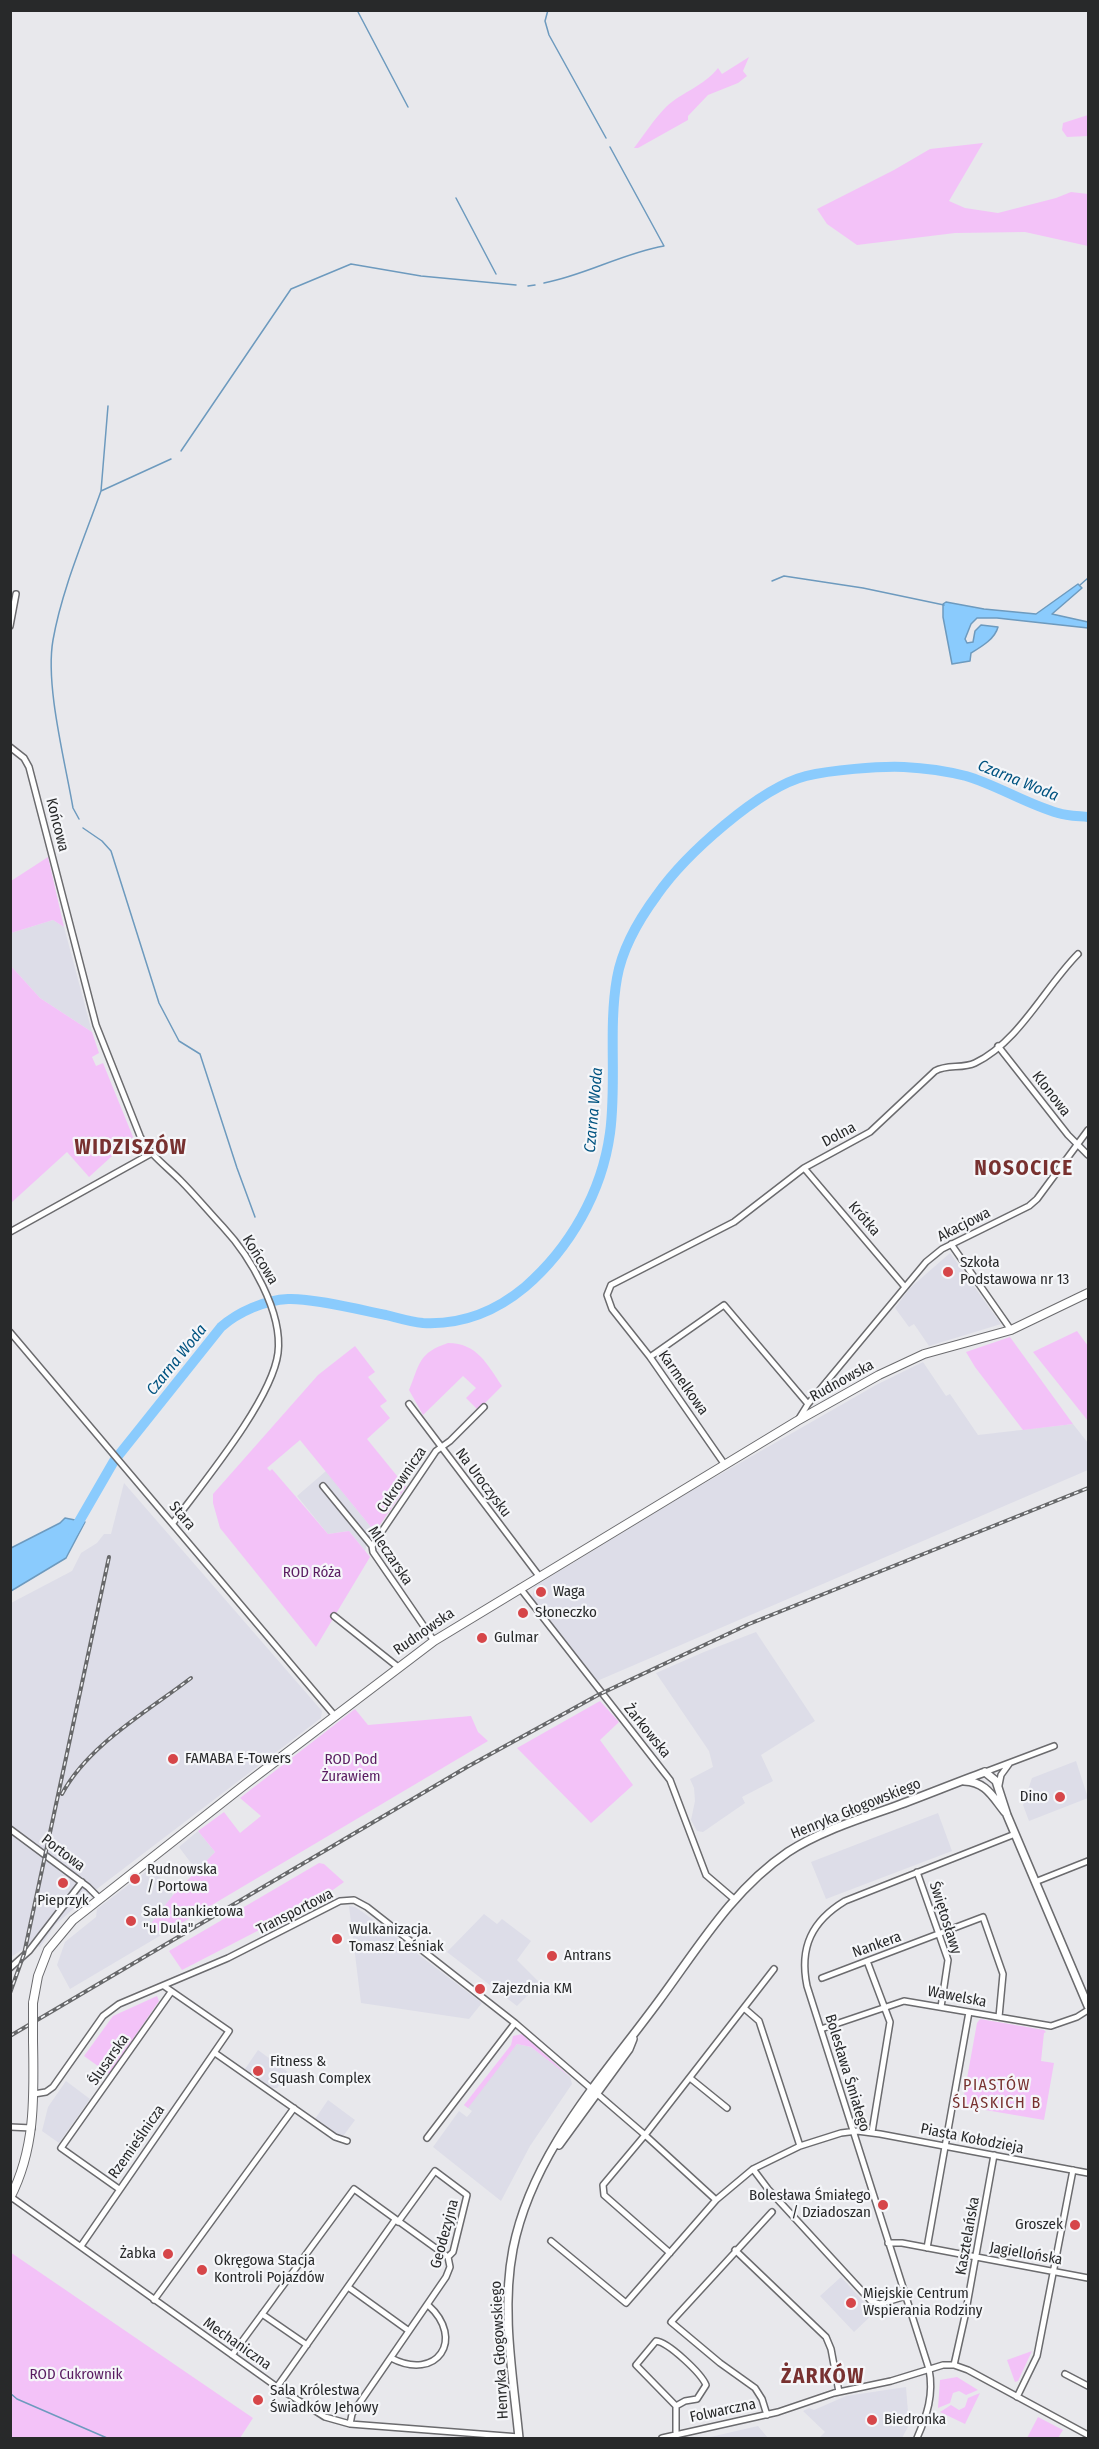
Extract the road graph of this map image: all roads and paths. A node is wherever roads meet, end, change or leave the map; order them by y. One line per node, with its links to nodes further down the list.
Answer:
1 (16, 594): 2 (street)
2 (10, 626)
3 (10, 747): 8 (street, Końcowa)
4 (1078, 954): 5 (street, Dolna)
5 (998, 1046): 7 (street, Klonowa); 10 (street, Dolna)
6 (1089, 1130): 7 (street, Akacjowa)
7 (1078, 1144): 9 (street, Klonowa); 12 (street, Akacjowa)
8 (152, 1153): 11 (street); 26 (street, Końcowa)
9 (1089, 1155)
10 (804, 1168): 13 (street, Krótka); 15 (street, Dolna)
11 (10, 1232)
12 (951, 1244): 13 (street, Akacjowa); 16 (street)
13 (905, 1287): 20 (street, Akacjowa)
14 (1089, 1293): 16 (main road, Rudnowska)
15 (618, 1317): 18 (street, Karmelkowa)
16 (1011, 1330): 22 (main road, Rudnowska)
17 (10, 1332): 26 (street, Stara)
18 (650, 1358): 20 (street); 24 (street, Karmelkowa)
19 (409, 1404): 23 (street, Na Uroczysku)
20 (808, 1404): 22 (street, Akacjowa)
21 (484, 1407): 23 (street, Cukrownicza)
22 (797, 1421): 24 (main road, Rudnowska)
23 (440, 1447): 27 (street, Cukrownicza); 28 (street, Na Uroczysku)
24 (725, 1465): 28 (main road, Rudnowska)
25 (324, 1486): 27 (street, Mleczarska)
26 (173, 1523): 33 (street, Stara)
27 (372, 1546): 31 (street, Mleczarska)
28 (539, 1576): 29 (main road, Rudnowska)
29 (520, 1588): 31 (main road, Rudnowska); 48 (street, Żarkowska)
30 (334, 1616): 32 (street)
31 (434, 1641): 32 (main road, Rudnowska)
32 (398, 1667): 33 (main road, Rudnowska)
33 (335, 1716): 47 (main road, Rudnowska)
34 (1054, 1746): 35 (street, Henryka Głogowskiego)
35 (1014, 1761): 36 (street, Henryka Głogowskiego); 38 (street)
36 (985, 1772): 37 (street, Henryka Głogowskiego); 38 (street); 39 (street)
37 (961, 1781): 39 (street); 48 (street, Henryka Głogowskiego)
38 (999, 1786): 40 (street)
39 (989, 1790): 40 (street)
40 (1006, 1815): 42 (street)
41 (10, 1829): 45 (street, Portowa)
42 (1015, 1833): 44 (street, Bolesława Śmiałego); 46 (street)
43 (1089, 1861): 46 (street)
44 (917, 1872): 49 (street, Świętosławy); 63 (street, Bolesława Śmiałego)
45 (82, 1882): 47 (street, Portowa); 51 (street)
46 (1035, 1882): 59 (street)
47 (99, 1899): 67 (main road, Rudnowska, bridge)
48 (734, 1899): 66 (street, Henryka Głogowskiego)
49 (939, 1935): 50 (street, Nankera); 57 (street, Świętosławy); 61 (street, Nankera)
50 (867, 1961): 53 (street, Nankera); 56 (street)
51 (10, 1968)
52 (774, 1969): 58 (street)
53 (822, 1978)
54 (164, 1986): 55 (street); 62 (street, Transportowa); 67 (street, Transportowa)
55 (171, 1992): 64 (street, Rzemieślnicza); 83 (street, Ślusarska)
56 (885, 2006): 57 (street, Wawelska); 63 (street, Wawelska); 73 (street)
57 (941, 2007): 60 (street, Wawelska)
58 (744, 2008): 65 (street); 77 (street)
59 (1089, 2008): 61 (street, Wawelska)
60 (969, 2012): 61 (street, Wawelska); 78 (street)
61 (999, 2017)
62 (515, 2023): 66 (street, Transportowa); 75 (street)
63 (821, 2029): 72 (street, Bolesława Śmiałego)
64 (215, 2053): 68 (street); 83 (street, Rzemieślnicza)
65 (690, 2078): 69 (street); 74 (street)
66 (595, 2091): 74 (street, Transportowa); 119 (street, Henryka Głogowskiego)
67 (34, 2094): 71 (main road, Rudnowska)
68 (294, 2108): 76 (street); 100 (street)
69 (727, 2108)
70 (10, 2127): 71 (street)
71 (32, 2128): 84 (main road, Rudnowska)
72 (852, 2131): 73 (street, Piasta Kołodzieja); 77 (street, Piasta Kołodzieja); 89 (street, Bolesława Śmiałego)
73 (872, 2132): 78 (street, Piasta Kołodzieja)
74 (645, 2135): 85 (street, Transportowa); 93 (street)
75 (427, 2138)
76 (347, 2142)
77 (800, 2146): 80 (street, Piasta Kołodzieja)
78 (945, 2147): 79 (street, Piasta Kołodzieja); 91 (street)
79 (994, 2155): 81 (street, Piasta Kołodzieja); 94 (street, Kasztelańska)
80 (753, 2169): 85 (street, Piasta Kołodzieja); 99 (street)
81 (1073, 2170): 82 (street, Piasta Kołodzieja); 96 (street)
82 (1089, 2173)
83 (119, 2189): 90 (street, Rzemieślnicza)
84 (11, 2198): 90 (street, Mechaniczna)
85 (716, 2200): 93 (street, Piasta Kołodzieja)
86 (772, 2212): 92 (street)
87 (397, 2221): 95 (street); 95 (street, Geodezyjna); 98 (street); 102 (street)
88 (551, 2241): 93 (street, Piasta Kołodzieja)
89 (888, 2243): 91 (street, Jagiellońska); 99 (street, Bolesława Śmiałego)
90 (81, 2246): 100 (street, Mechaniczna)
91 (927, 2248): 94 (street, Jagiellońska)
92 (735, 2250): 112 (street); 115 (street)
93 (670, 2253)
94 (976, 2257): 96 (street, Jagiellońska); 107 (street, Kasztelańska)
95 (448, 2258): 101 (street, Geodezyjna)
96 (1054, 2271): 97 (street, Jagiellońska); 113 (street)
97 (1089, 2278)
98 (348, 2288): 103 (street); 104 (street)
99 (906, 2296): 108 (street, Bolesława Śmiałego)
100 (154, 2300): 105 (street, Mechaniczna)
101 (428, 2305): 103 (street, Geodezyjna); 106 (street)
102 (262, 2314): 104 (street); 105 (street)
103 (409, 2331): 106 (street, Geodezyjna)
104 (307, 2345): 111 (street)
105 (232, 2355): 111 (street, Mechaniczna)
106 (391, 2358): 116 (street, Geodezyjna)
107 (954, 2365): 108 (street); 113 (street)
108 (929, 2369): 112 (street, Folwarczna); 121 (street, Bolesława Śmiałego)
109 (1065, 2374): 110 (street)
110 (1089, 2386)
111 (277, 2387): 116 (street, Mechaniczna)
112 (839, 2392): 115 (street, Folwarczna)
113 (1017, 2397): 118 (street)
114 (676, 2406): 114 (street); 117 (street)
115 (766, 2415): 117 (street, Folwarczna)
116 (350, 2424): 119 (street, Mechaniczna)
117 (676, 2434): 120 (street, Folwarczna)
118 (1089, 2435)
119 (519, 2438)
120 (662, 2439)
121 (916, 2439)

